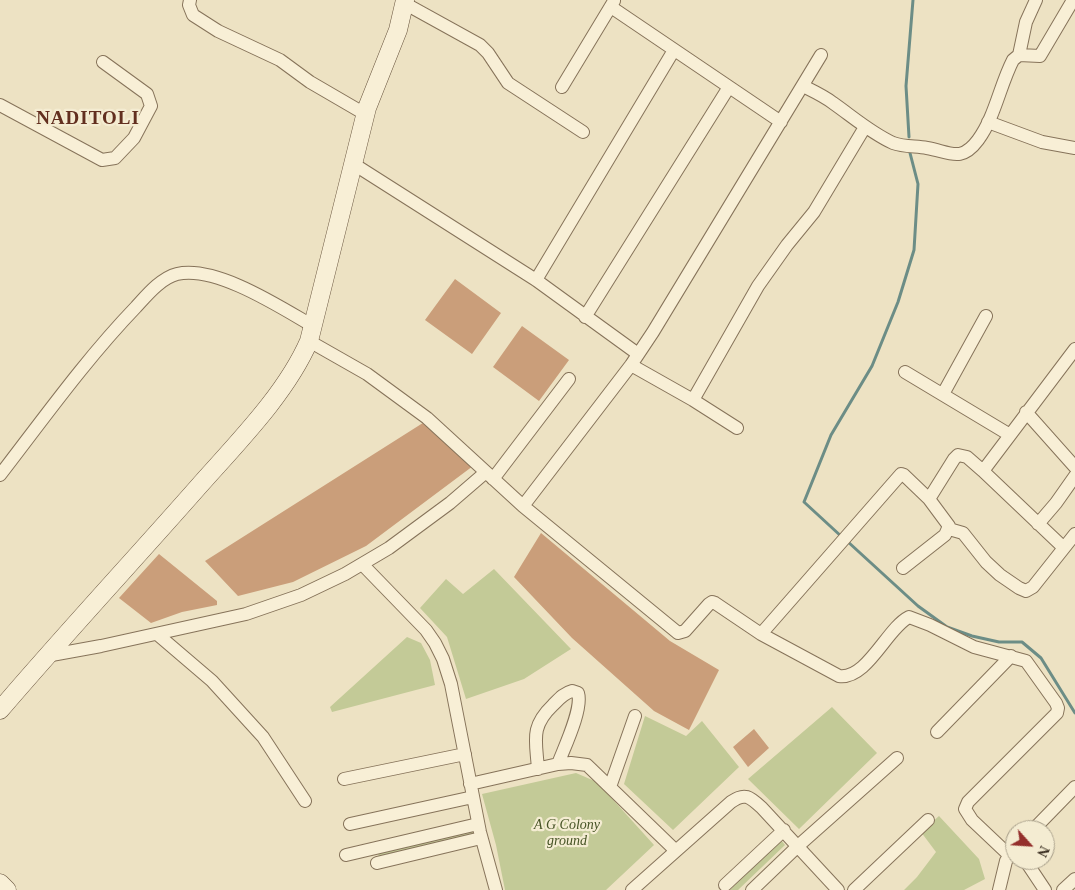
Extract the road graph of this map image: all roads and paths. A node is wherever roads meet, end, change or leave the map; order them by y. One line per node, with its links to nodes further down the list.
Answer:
1 (190, 0): 15 (street)
2 (1036, 0): 9 (street)
3 (1073, 0): 6 (street)
4 (404, 2): 15 (street); 19 (street)
5 (612, 4): 7 (street); 12 (street)
6 (1070, 15): 9 (street)
7 (674, 50): 13 (street); 22 (street)
8 (821, 55): 11 (street)
9 (1019, 56): 17 (street)
10 (104, 62): 14 (street)
11 (803, 86): 16 (street); 18 (street)
12 (562, 87)
13 (728, 87): 16 (street); 23 (street)
14 (0, 105)
15 (365, 114): 21 (street)
16 (781, 122): 27 (street)
17 (988, 122): 18 (street); 20 (street)
18 (865, 127): 32 (street)
19 (584, 132)
20 (1075, 148)
21 (352, 163): 22 (street); 25 (street)
22 (536, 280): 23 (street)
23 (585, 316): 27 (street)
24 (986, 316): 31 (street)
25 (311, 334): 38 (street); 39 (street); 51 (street)
26 (1075, 349): 33 (street)
27 (638, 354): 28 (street)
28 (631, 365): 32 (street); 42 (street)
29 (905, 372): 31 (street)
30 (569, 379): 39 (street)
31 (944, 394): 35 (street)
32 (693, 400): 34 (street)
33 (1026, 412): 35 (street); 36 (street)
34 (737, 428)
35 (1010, 435): 37 (street)
36 (1075, 467)
37 (983, 471): 41 (street); 43 (street)
38 (0, 475)
39 (490, 476): 42 (street); 47 (street)
40 (1075, 476): 43 (street)
41 (929, 499): 44 (street); 50 (street)
42 (524, 506): 50 (street)
43 (1038, 524): 46 (street)
44 (949, 529): 46 (street); 48 (street)
45 (1075, 534): 46 (street)
46 (1064, 548)
47 (362, 564): 49 (street); 56 (street)
48 (903, 568)
49 (157, 634): 51 (street); 65 (street)
50 (760, 634): 52 (street)
51 (46, 656): 53 (street)
52 (1012, 656): 55 (street); 73 (street)
53 (0, 710)
54 (635, 716): 62 (street)
55 (937, 732)
56 (466, 754): 60 (street); 61 (street)
57 (897, 758): 72 (street)
58 (558, 764): 59 (street); 59 (street); 62 (street)
59 (538, 768): 61 (street)
60 (344, 779)
61 (470, 784): 64 (street)
62 (610, 786): 74 (street)
63 (1075, 787): 67 (street)
64 (473, 797): 68 (street); 69 (street)
65 (305, 801)
66 (928, 820): 87 (street)
67 (1043, 820)
68 (350, 824)
69 (478, 824): 71 (street); 75 (street)
70 (784, 830): 72 (street); 74 (street); 81 (street)
71 (481, 838): 76 (street); 83 (street)
72 (798, 846): 85 (street); 86 (street)
73 (1005, 846)
74 (675, 850): 84 (street)
75 (346, 855)
76 (376, 863)
77 (1005, 865): 88 (street)
78 (1032, 870): 89 (street)
79 (1075, 879): 90 (street)
80 (0, 883): 82 (street)
81 (725, 885)
82 (7, 890)
83 (496, 890)
84 (632, 890)
85 (752, 890)
86 (838, 890)
87 (854, 890)
88 (999, 890)
89 (1045, 890)
90 (1063, 890)

